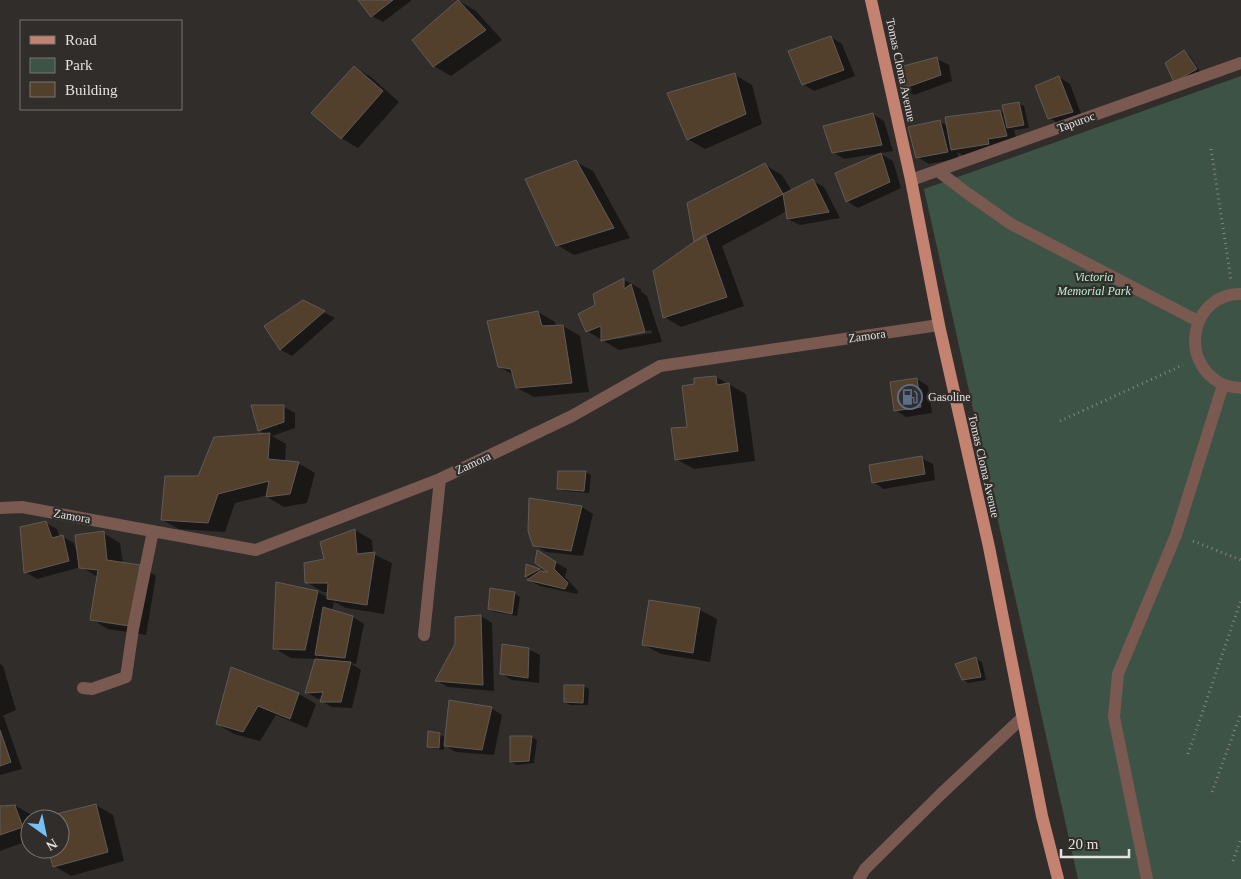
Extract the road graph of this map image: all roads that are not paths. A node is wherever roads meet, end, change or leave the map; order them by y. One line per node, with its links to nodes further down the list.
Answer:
1 (871, 0): 4 (main road, Tomas Cloma Avenue)
2 (1241, 62): 3 (street, Tapuroc)
3 (938, 171): 4 (street, Tapuroc); 6 (street)
4 (911, 180): 7 (main road, Tomas Cloma Avenue)
5 (1237, 293): 6 (street)
6 (1198, 321): 8 (street)
7 (939, 325): 10 (street, Zamora); 15 (main road, Tomas Cloma Avenue)
8 (1224, 385): 9 (street); 18 (street)
9 (1241, 388)
10 (440, 479): 12 (street, Zamora); 13 (street)
11 (0, 508): 12 (street, Zamora)
12 (153, 531): 14 (street)
13 (424, 635)
14 (83, 688)
15 (1022, 718): 16 (street); 17 (main road, Tomas Cloma Avenue)
16 (859, 879)
17 (1058, 879)
18 (1147, 879)

